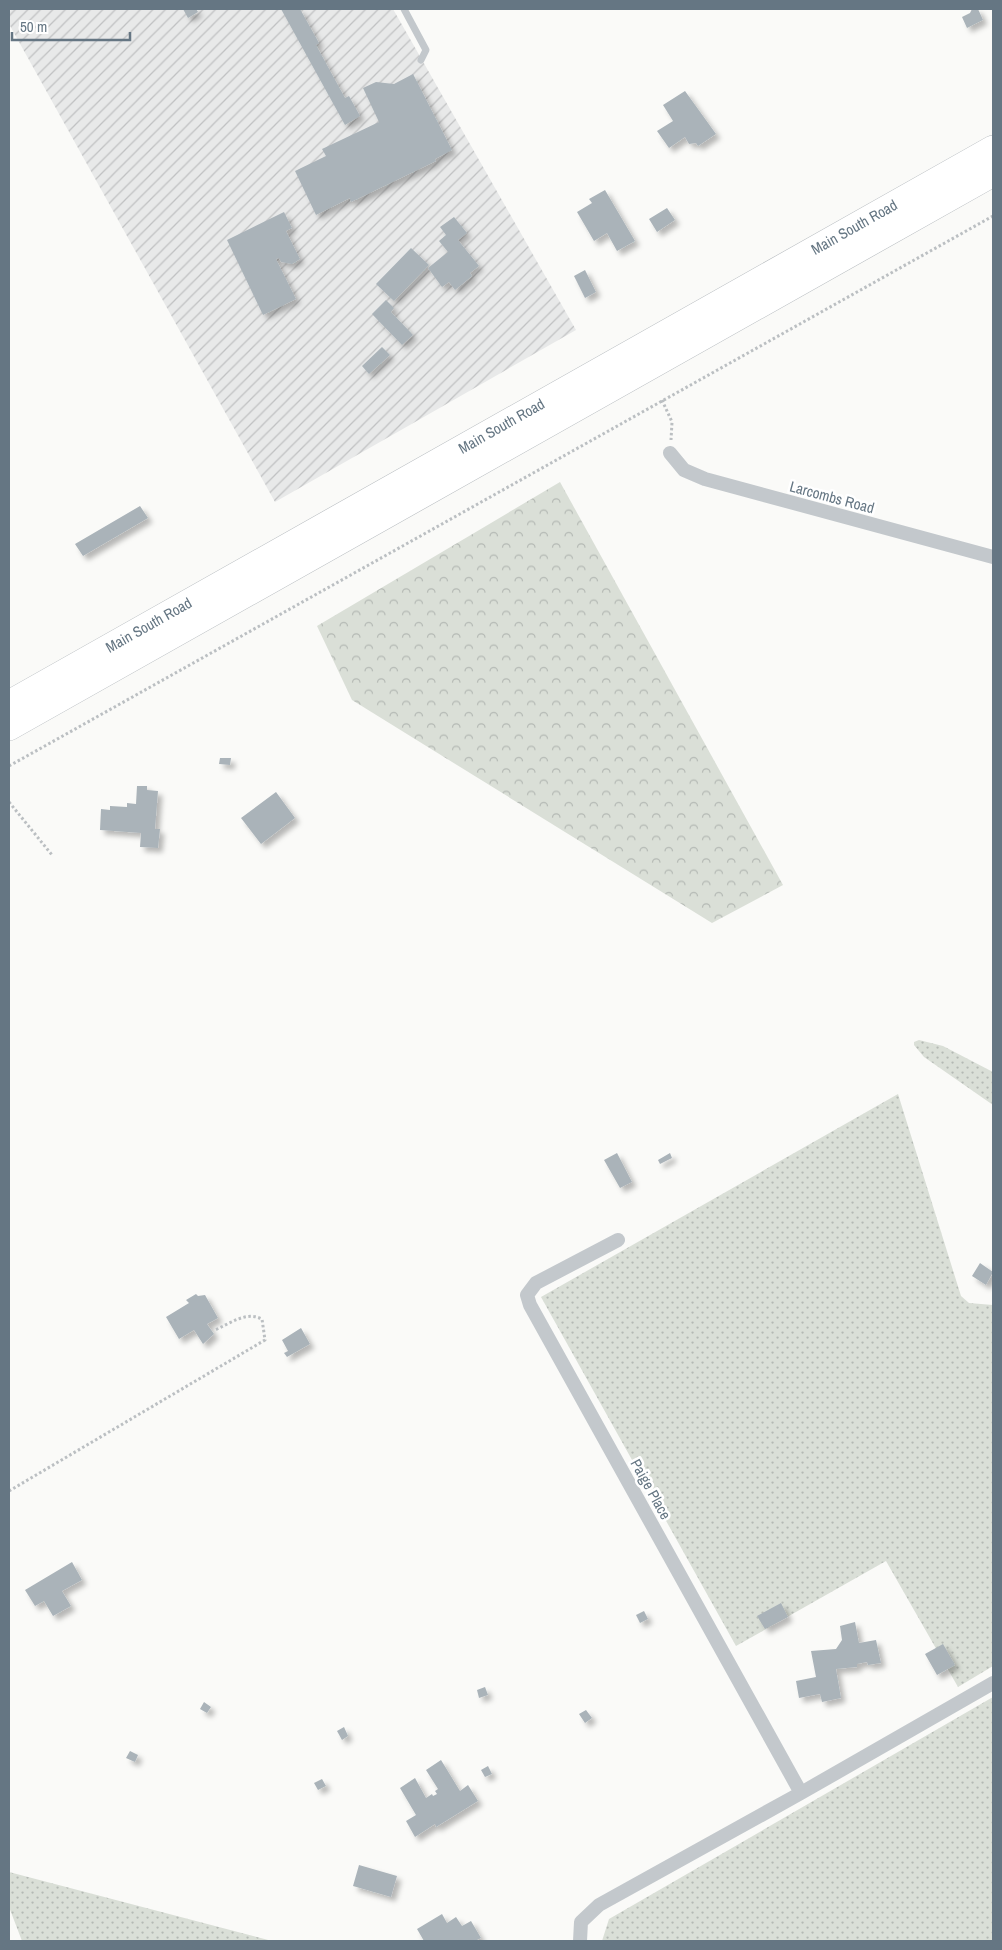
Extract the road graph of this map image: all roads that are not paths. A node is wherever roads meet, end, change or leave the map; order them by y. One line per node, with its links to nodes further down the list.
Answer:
1 (404, 9): 2 (lane)
2 (421, 60)
3 (993, 148): 7 (highway, Main South Road)
4 (993, 174): 8 (highway, Main South Road)
5 (670, 453): 6 (street, Larcombs Road)
6 (993, 557)
7 (9, 704)
8 (9, 728)
9 (618, 1240): 11 (street, Paige Place)
10 (993, 1683): 11 (street)
11 (802, 1793): 12 (street)
12 (580, 1941)

